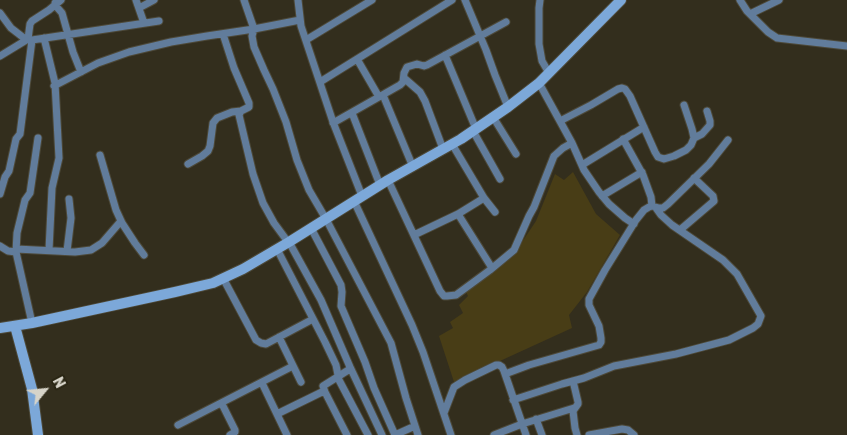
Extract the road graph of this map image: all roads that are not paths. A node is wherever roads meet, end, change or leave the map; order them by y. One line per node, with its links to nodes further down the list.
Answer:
1 (136, 0): 13 (street)
2 (154, 0): 13 (street)
3 (244, 0): 20 (street)
4 (372, 0): 26 (street)
5 (452, 0): 30 (street)
6 (465, 0): 23 (street)
7 (540, 0): 32 (street)
8 (620, 0): 32 (main road)
9 (740, 0): 15 (street)
10 (779, 0): 15 (street)
11 (301, 1): 16 (street)
12 (57, 2): 21 (street); 25 (street)
13 (139, 8): 19 (street)
14 (0, 13): 25 (street)
15 (750, 14): 27 (street)
16 (300, 20): 20 (street); 26 (street)
17 (159, 21): 19 (street)
18 (506, 22): 23 (street)
19 (144, 23): 21 (street)
20 (254, 30): 22 (street); 71 (street)
21 (68, 34): 24 (street); 31 (street)
22 (223, 34): 31 (street); 40 (street)
23 (480, 36): 28 (street); 39 (street)
24 (44, 38): 25 (street); 36 (street)
25 (30, 39): 29 (street); 63 (street)
26 (306, 40): 34 (street)
27 (847, 46)
28 (445, 55): 33 (street); 47 (street)
29 (0, 56)
30 (357, 59): 34 (street); 37 (street)
31 (81, 72): 36 (street)
32 (549, 74): 35 (main road)
33 (404, 78): 37 (street); 53 (street)
34 (320, 82): 45 (street)
35 (539, 83): 39 (main road); 44 (street)
36 (54, 86): 80 (street)
37 (381, 96): 42 (street); 58 (street)
38 (684, 105): 49 (street)
39 (508, 107): 43 (main road)
40 (241, 111): 56 (street); 77 (street)
41 (707, 111): 49 (street)
42 (352, 113): 45 (street); 62 (street)
43 (493, 117): 47 (main road); 54 (street)
44 (560, 121): 46 (street); 52 (street)
45 (334, 124): 65 (street)
46 (644, 126): 49 (street); 50 (street)
47 (475, 130): 53 (main road); 61 (street)
48 (38, 138): 81 (street)
49 (694, 138)
50 (623, 139): 57 (street); 59 (street)
51 (728, 140): 60 (street)
52 (572, 143): 57 (street); 84 (street)
53 (448, 147): 58 (main road); 66 (street)
54 (516, 154)
55 (100, 155): 72 (street)
56 (188, 164)
57 (582, 164): 64 (street)
58 (412, 166): 62 (main road)
59 (642, 172): 64 (street); 68 (street)
60 (694, 178): 68 (street); 75 (street)
61 (500, 179)
62 (384, 183): 65 (main road); 76 (street)
63 (0, 194)
64 (602, 196): 73 (street)
65 (358, 198): 71 (main road); 102 (street)
66 (484, 198): 69 (street); 70 (street)
67 (69, 199): 82 (street)
68 (654, 207): 73 (street); 75 (street)
69 (495, 212)
70 (458, 214): 76 (street); 84 (street)
71 (326, 219): 74 (main road); 107 (street)
72 (121, 220): 82 (street); 83 (street)
73 (634, 224): 93 (street)
74 (310, 228): 77 (main road); 115 (street)
75 (680, 230): 95 (street)
76 (414, 236): 84 (street)
77 (289, 242): 79 (main road); 92 (street)
78 (0, 246): 81 (street)
79 (277, 249): 85 (main road); 86 (street)
80 (49, 250): 81 (street); 82 (street)
81 (16, 251): 87 (street)
82 (67, 251)
83 (144, 255)
84 (492, 268)
85 (223, 278): 87 (main road); 90 (street)
86 (313, 318): 90 (street); 94 (street)
87 (32, 323): 88 (main road)
88 (15, 326): 89 (main road); 109 (main road)
89 (0, 328)
90 (279, 337): 91 (street)
91 (293, 366): 96 (street); 97 (street)
92 (350, 369): 94 (street); 114 (street)
93 (504, 374): 99 (street); 102 (street)
94 (338, 376): 98 (street); 113 (street)
95 (572, 381): 99 (street); 101 (street)
96 (301, 382)
97 (262, 383): 100 (street); 103 (street)
98 (324, 390): 103 (street); 112 (street)
99 (513, 400): 105 (street)
100 (222, 404): 106 (street); 110 (street)
101 (574, 408): 104 (street); 121 (street)
102 (444, 413): 117 (street)
103 (276, 414): 111 (street)
104 (536, 419): 105 (street); 120 (street)
105 (522, 424): 118 (street); 119 (street)
106 (178, 426)
107 (415, 426): 115 (street); 116 (street)
108 (610, 433): 122 (street); 123 (street)
109 (38, 435)
110 (230, 435)
111 (286, 435)
112 (347, 435)
113 (368, 435)
114 (382, 435)
115 (395, 435)
116 (418, 435)
117 (451, 435)
118 (497, 435)
119 (526, 435)
120 (542, 435)
121 (577, 435)
122 (589, 435)
123 (634, 435)

